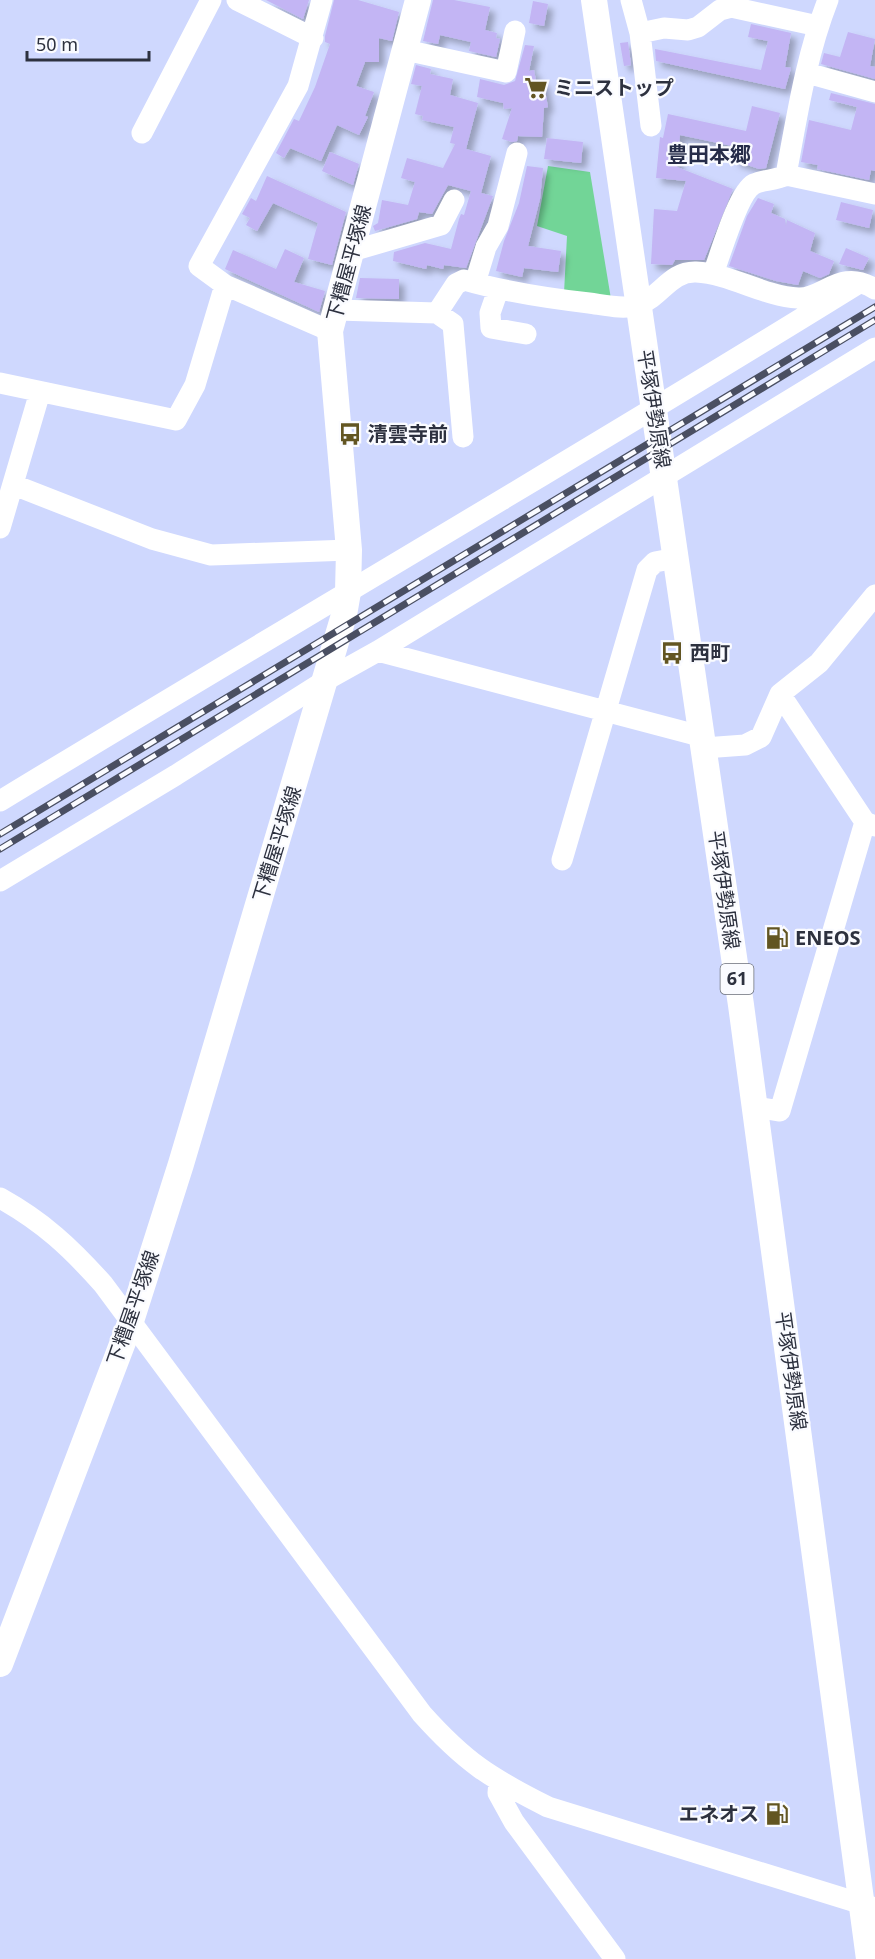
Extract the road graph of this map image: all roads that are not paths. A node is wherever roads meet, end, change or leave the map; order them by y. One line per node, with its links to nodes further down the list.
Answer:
1 (211, 0): 16 (street)
2 (237, 0): 11 (street)
3 (322, 0): 11 (street)
4 (418, 0): 12 (main road, 下糟屋平塚線)
5 (594, 0): 27 (main road, 平塚伊勢原線 / 61)
6 (631, 0): 10 (street)
7 (828, 0): 8 (street)
8 (818, 26): 10 (street); 13 (street)
9 (515, 31): 12 (street)
10 (640, 33): 15 (street)
11 (313, 38): 24 (street)
12 (405, 50): 21 (main road, 下糟屋平塚線)
13 (807, 73): 14 (street); 18 (street)
14 (875, 92)
15 (651, 126)
16 (142, 133)
17 (517, 153): 23 (street)
18 (786, 175): 19 (street); 22 (street)
19 (875, 194)
20 (454, 200): 21 (street)
21 (352, 251): 29 (main road, 下糟屋平塚線)
22 (713, 274): 25 (street); 27 (street)
23 (475, 283): 26 (street); 28 (street)
24 (225, 285): 29 (street); 33 (street)
25 (867, 286): 34 (street)
26 (498, 290): 27 (street); 30 (street)
27 (638, 305): 34 (main road, 平塚伊勢原線 / 61)
28 (437, 313): 29 (street); 35 (street)
29 (334, 321): 39 (main road, 下糟屋平塚線)
30 (526, 334)
31 (875, 348): 36 (street)
32 (0, 383): 33 (street)
33 (40, 392): 37 (street)
34 (654, 410): 36 (main road, 平塚伊勢原線 / 61); 41 (street)
35 (463, 436)
36 (664, 475): 40 (main road, 平塚伊勢原線 / 61); 43 (street)
37 (14, 485): 38 (street); 39 (street)
38 (0, 528)
39 (349, 550): 41 (main road, 下糟屋平塚線)
40 (676, 558): 46 (street); 47 (main road, 平塚伊勢原線 / 61)
41 (348, 592): 44 (main road, 下糟屋平塚線); 48 (street)
42 (875, 595): 45 (street)
43 (378, 651): 44 (street); 46 (street)
44 (326, 680): 51 (street); 54 (main road, 下糟屋平塚線)
45 (780, 694): 47 (street); 49 (street)
46 (605, 711): 47 (street); 50 (street)
47 (702, 742): 52 (main road, 平塚伊勢原線 / 61)
48 (0, 801)
49 (870, 824): 52 (street)
50 (562, 860)
51 (0, 881)
52 (754, 1107): 57 (main road, 平塚伊勢原線 / 61)
53 (0, 1198): 54 (street)
54 (131, 1321): 55 (main road, 下糟屋平塚線); 56 (street)
55 (0, 1664)
56 (499, 1782): 57 (street); 58 (street)
57 (869, 1906): 59 (main road, 平塚伊勢原線 / 61)
58 (615, 1959)
59 (869, 1959)

